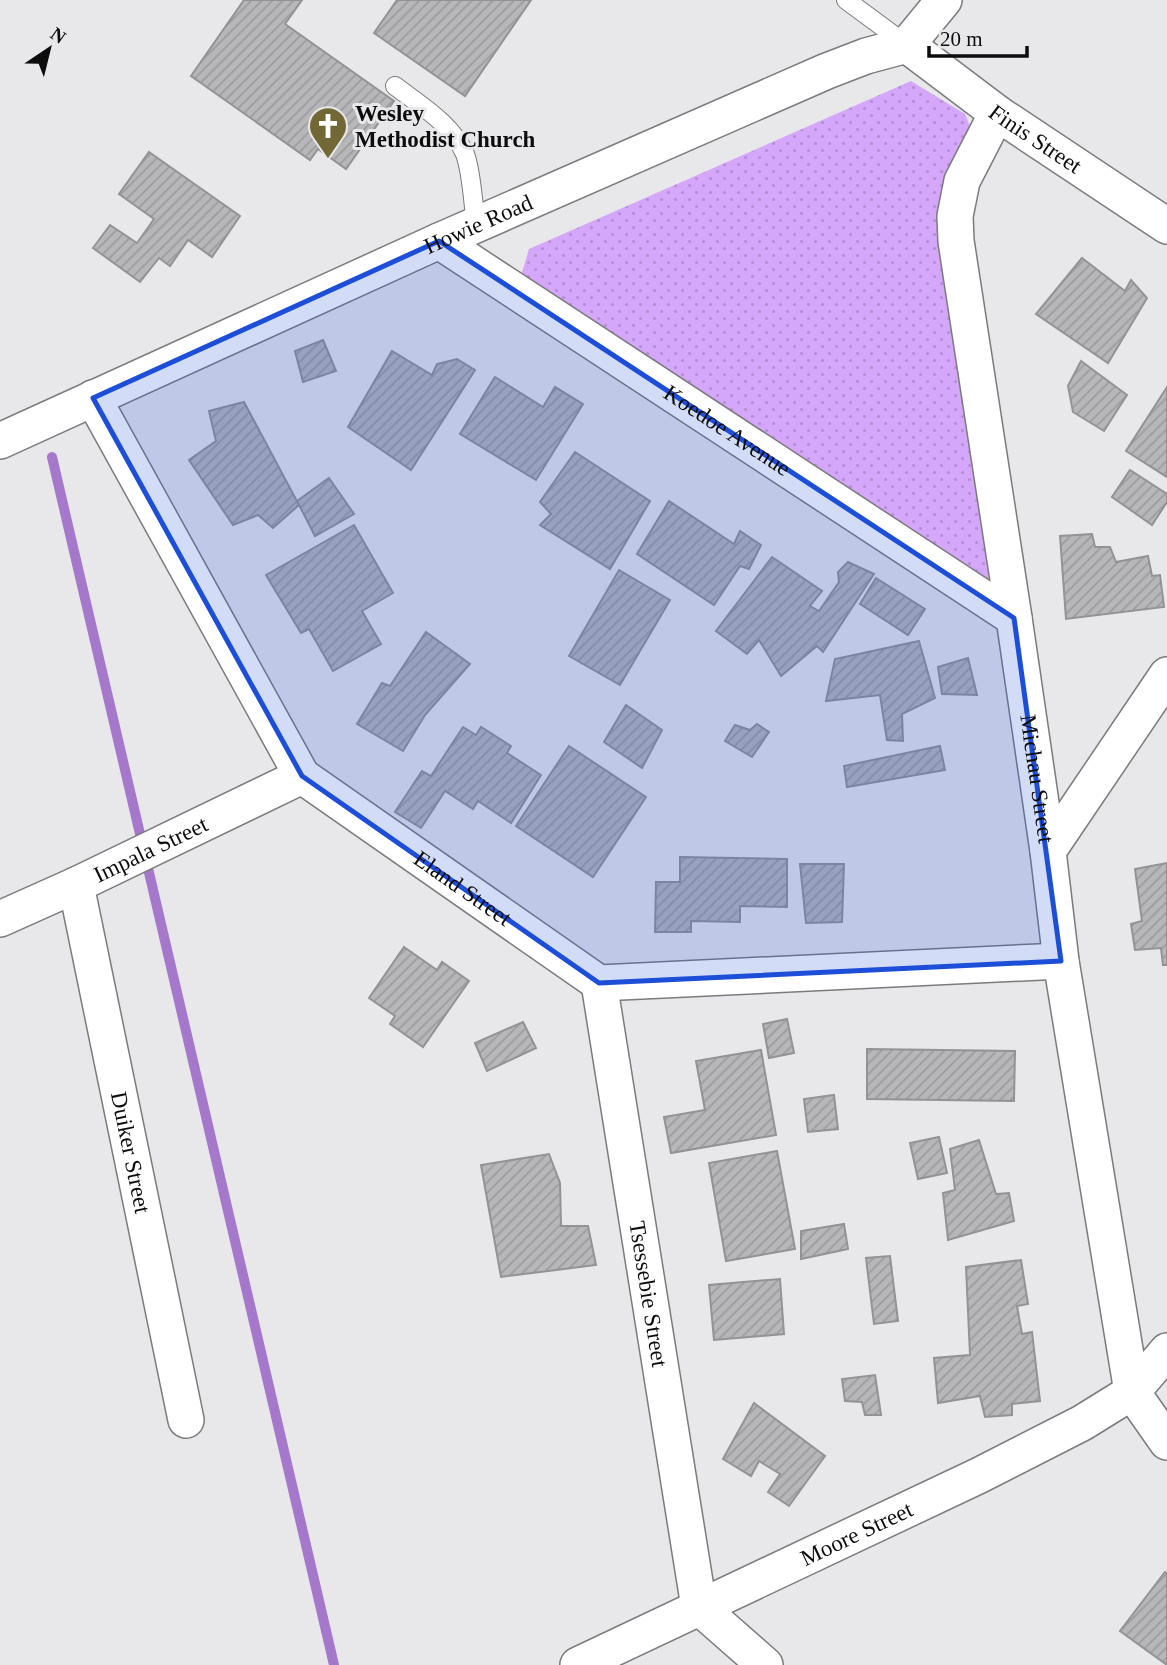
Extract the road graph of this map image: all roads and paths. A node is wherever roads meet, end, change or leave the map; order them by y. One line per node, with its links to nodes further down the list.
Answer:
1 (846, 0): 3 (lane)
2 (944, 0): 3 (street)
3 (907, 45): 5 (street, Finis Street); 6 (street, Howie Road)
4 (395, 86): 6 (lane)
5 (997, 113): 7 (street, Finis Street); 11 (street, Michau Street)
6 (477, 225): 8 (street, Howie Road)
7 (1167, 226)
8 (439, 241): 9 (street, Howie Road); 11 (street, Koedoe Avenue)
9 (93, 398): 10 (street, Howie Road); 13 (street, Eland Street)
10 (3, 429)
11 (1014, 618): 14 (street, Michau Street)
12 (1167, 675): 14 (street)
13 (302, 776): 15 (street, Impala Street); 18 (street, Eland Street)
14 (1048, 851): 17 (street, Michau Street)
15 (76, 885): 16 (street, Impala Street); 21 (street, Duiker Street)
16 (0, 919)
17 (1061, 961): 18 (street); 20 (street, Michau Street)
18 (599, 983): 23 (street, Tsessebie Street)
19 (1167, 1351): 20 (street, Moore Street)
20 (1132, 1392): 22 (street, Michau Street); 23 (street, Moore Street)
21 (186, 1420)
22 (1167, 1442)
23 (699, 1607): 24 (street, Moore Street); 25 (street)
24 (578, 1665)
25 (765, 1665)

